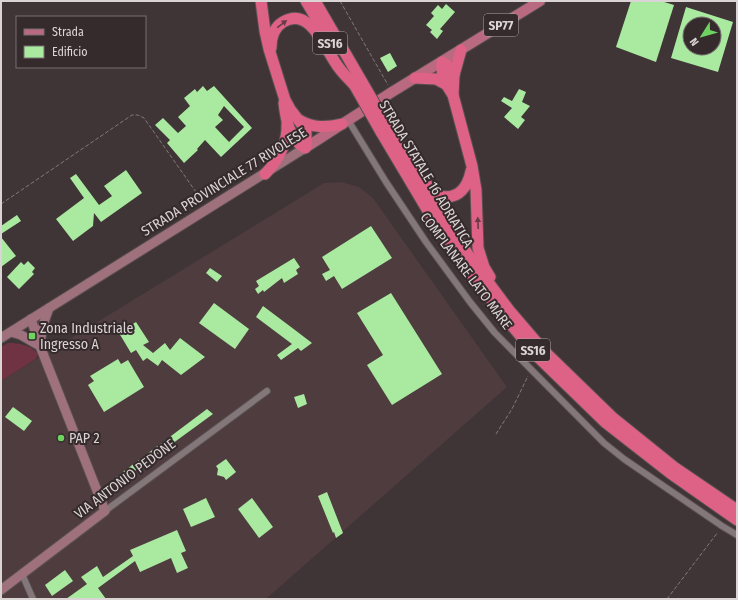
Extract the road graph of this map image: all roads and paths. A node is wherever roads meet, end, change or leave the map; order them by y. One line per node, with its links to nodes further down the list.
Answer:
1 (261, 1): 7 (highway)
2 (306, 1): 11 (highway, STRADA STATALE 16 ADRIATICA / SS16)
3 (315, 1): 11 (highway, STRADA STATALE 16 ADRIATICA / SS16)
4 (340, 1): 14 (path)
5 (540, 1): 6 (main road, SP77)
6 (461, 50): 8 (main road, STRADA PROVINCIALE 77 RIVOLESE / SP77); 9 (highway)
7 (272, 59): 11 (highway, one-way to 11); 12 (highway)
8 (442, 62): 9 (highway); 10 (main road, STRADA PROVINCIALE 77 RIVOLESE / SP77); 13 (highway)
9 (454, 75): 13 (highway)
10 (415, 78): 13 (highway); 14 (main road, STRADA PROVINCIALE 77 RIVOLESE / SP77)
11 (358, 84): 18 (highway, STRADA STATALE 16 ADRIATICA / SS16, bridge)
12 (281, 89): 15 (highway); 16 (highway)
13 (450, 90): 21 (highway)
14 (392, 92): 17 (main road, STRADA PROVINCIALE 77 RIVOLESE / SP77)
15 (286, 115): 19 (highway); 22 (highway)
16 (298, 120): 17 (highway); 19 (highway)
17 (345, 122): 19 (main road, STRADA PROVINCIALE 77 RIVOLESE / SP77); 32 (street, COMPLANARE LATO MARE)
18 (385, 130): 20 (highway, STRADA STATALE 16 ADRIATICA / SS16); 37 (highway, STRADA STATALE 16 ADRIATICA / SS16)
19 (306, 148): 22 (street, STRADA PROVINCIALE 77 RIVOLESE / SP77)
20 (406, 160): 21 (highway); 26 (highway, STRADA STATALE 16 ADRIATICA / SS16)
21 (472, 166): 26 (highway, one-way to 21)
22 (265, 174): 24 (street, STRADA PROVINCIALE 77 RIVOLESE / SP77)
23 (1, 204): 24 (path)
24 (208, 209): 25 (street, STRADA PROVINCIALE 77 RIVOLESE / SP77)
25 (49, 308): 27 (street, STRADA PROVINCIALE 77 RIVOLESE / SP77); 31 (street)
26 (509, 310): 35 (highway, STRADA STATALE 16 ADRIATICA / SS16)
27 (31, 319): 28 (street, STRADA PROVINCIALE 77 RIVOLESE / SP77); 31 (street)
28 (23, 324): 29 (street, STRADA PROVINCIALE 77 RIVOLESE / SP77); 31 (street)
29 (11, 332): 30 (street, STRADA PROVINCIALE 77 RIVOLESE / SP77); 31 (street)
30 (1, 338)
31 (40, 346): 36 (street)
32 (530, 370): 34 (path); 38 (street, COMPLANARE LATO MARE)
33 (267, 391): 36 (street, VIA ANTONIO PEDONE)
34 (496, 434)
35 (737, 510)
36 (105, 511): 40 (street, VIA ANTONIO PEDONE)
37 (737, 520)
38 (722, 526): 39 (street, COMPLANARE LATO MARE); 43 (path)
39 (737, 535)
40 (22, 574): 41 (street, VIA ANTONIO PEDONE); 42 (street)
41 (1, 590)
42 (33, 599)
43 (666, 599)

